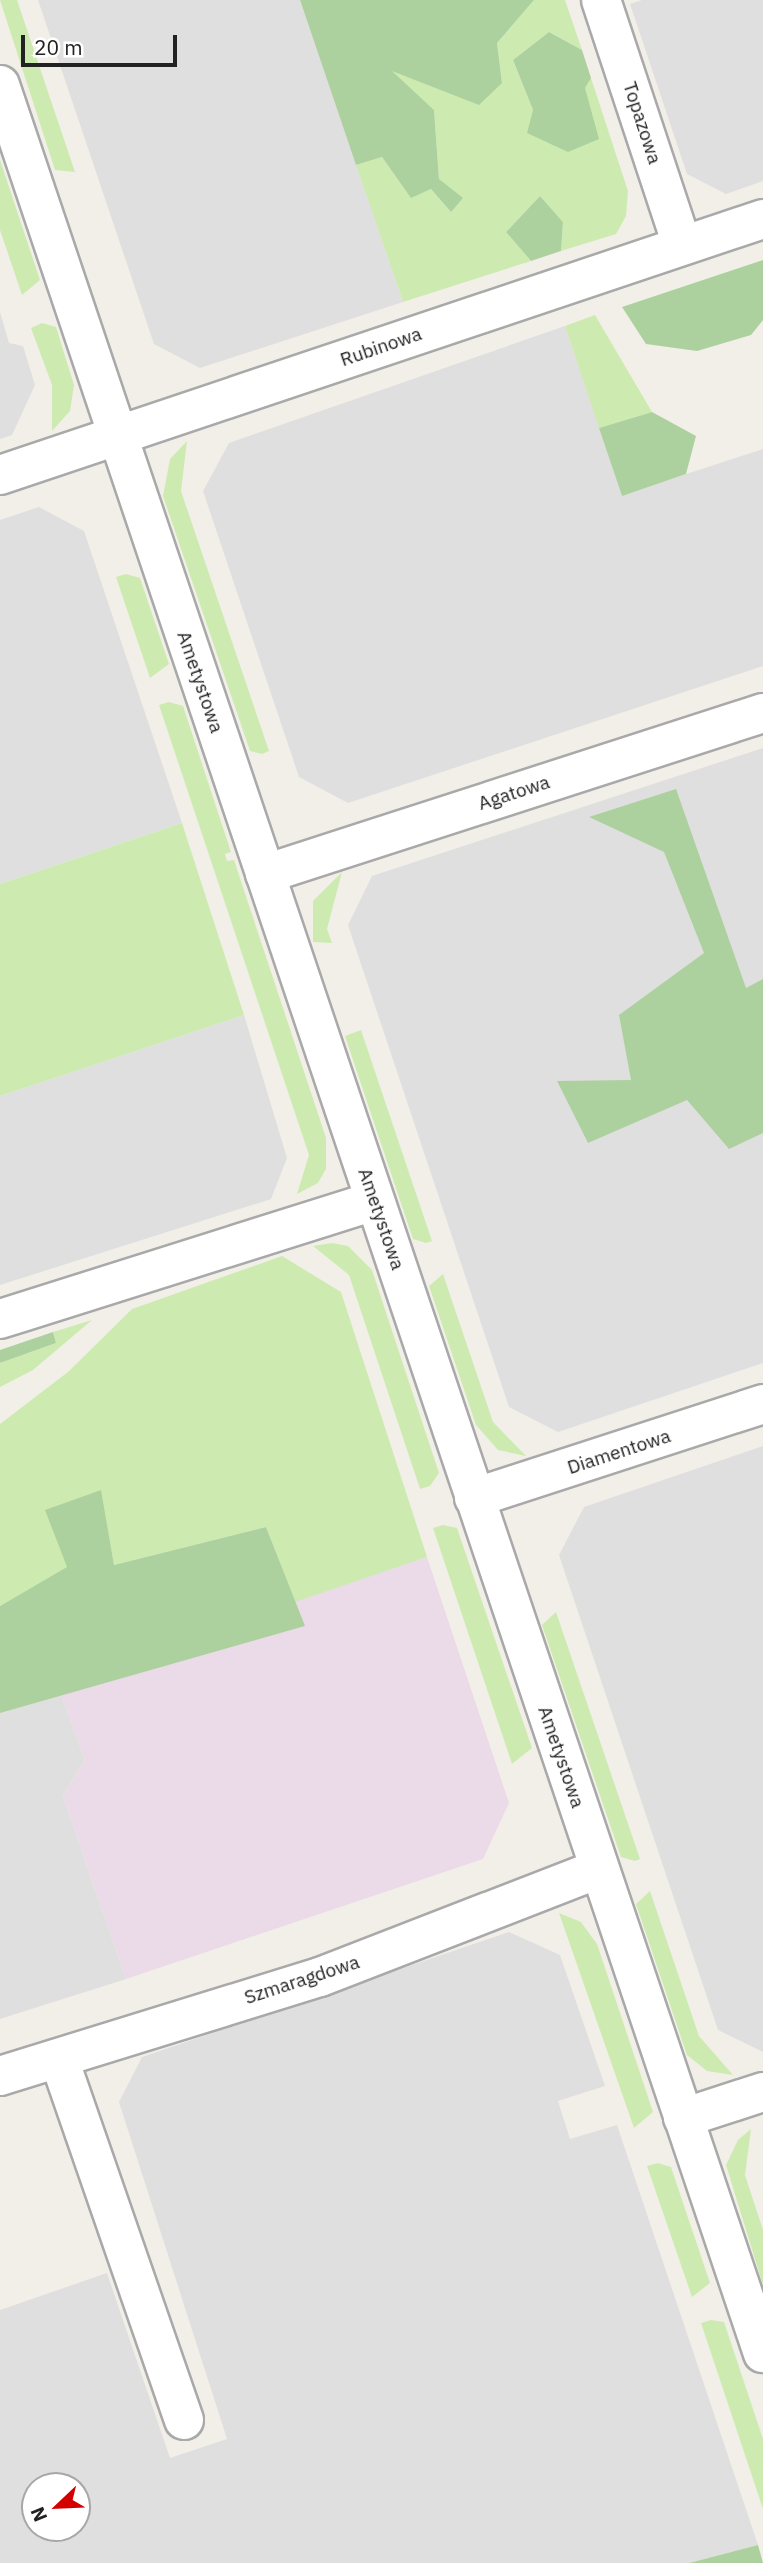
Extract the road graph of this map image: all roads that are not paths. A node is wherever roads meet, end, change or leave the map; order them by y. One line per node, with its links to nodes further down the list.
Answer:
1 (601, 0): 4 (street, Topazowa)
2 (0, 85): 5 (street, Ametystowa)
3 (763, 219): 4 (street, Rubinowa)
4 (682, 245): 5 (street, Rubinowa)
5 (118, 436): 6 (street, Rubinowa); 8 (street, Ametystowa)
6 (0, 475)
7 (763, 713): 8 (street, Agatowa)
8 (265, 874): 9 (street, Ametystowa)
9 (374, 1201): 10 (street); 12 (street, Ametystowa)
10 (0, 1319)
11 (763, 1404): 12 (street, Diamentowa)
12 (474, 1498): 13 (street, Ametystowa)
13 (599, 1869): 14 (street, Szmaragdowa); 17 (street, Ametystowa)
14 (59, 2059): 15 (street, Szmaragdowa); 19 (street)
15 (0, 2076)
16 (763, 2092): 17 (street)
17 (682, 2118): 18 (street, Ametystowa)
18 (763, 2353)
19 (184, 2420)

